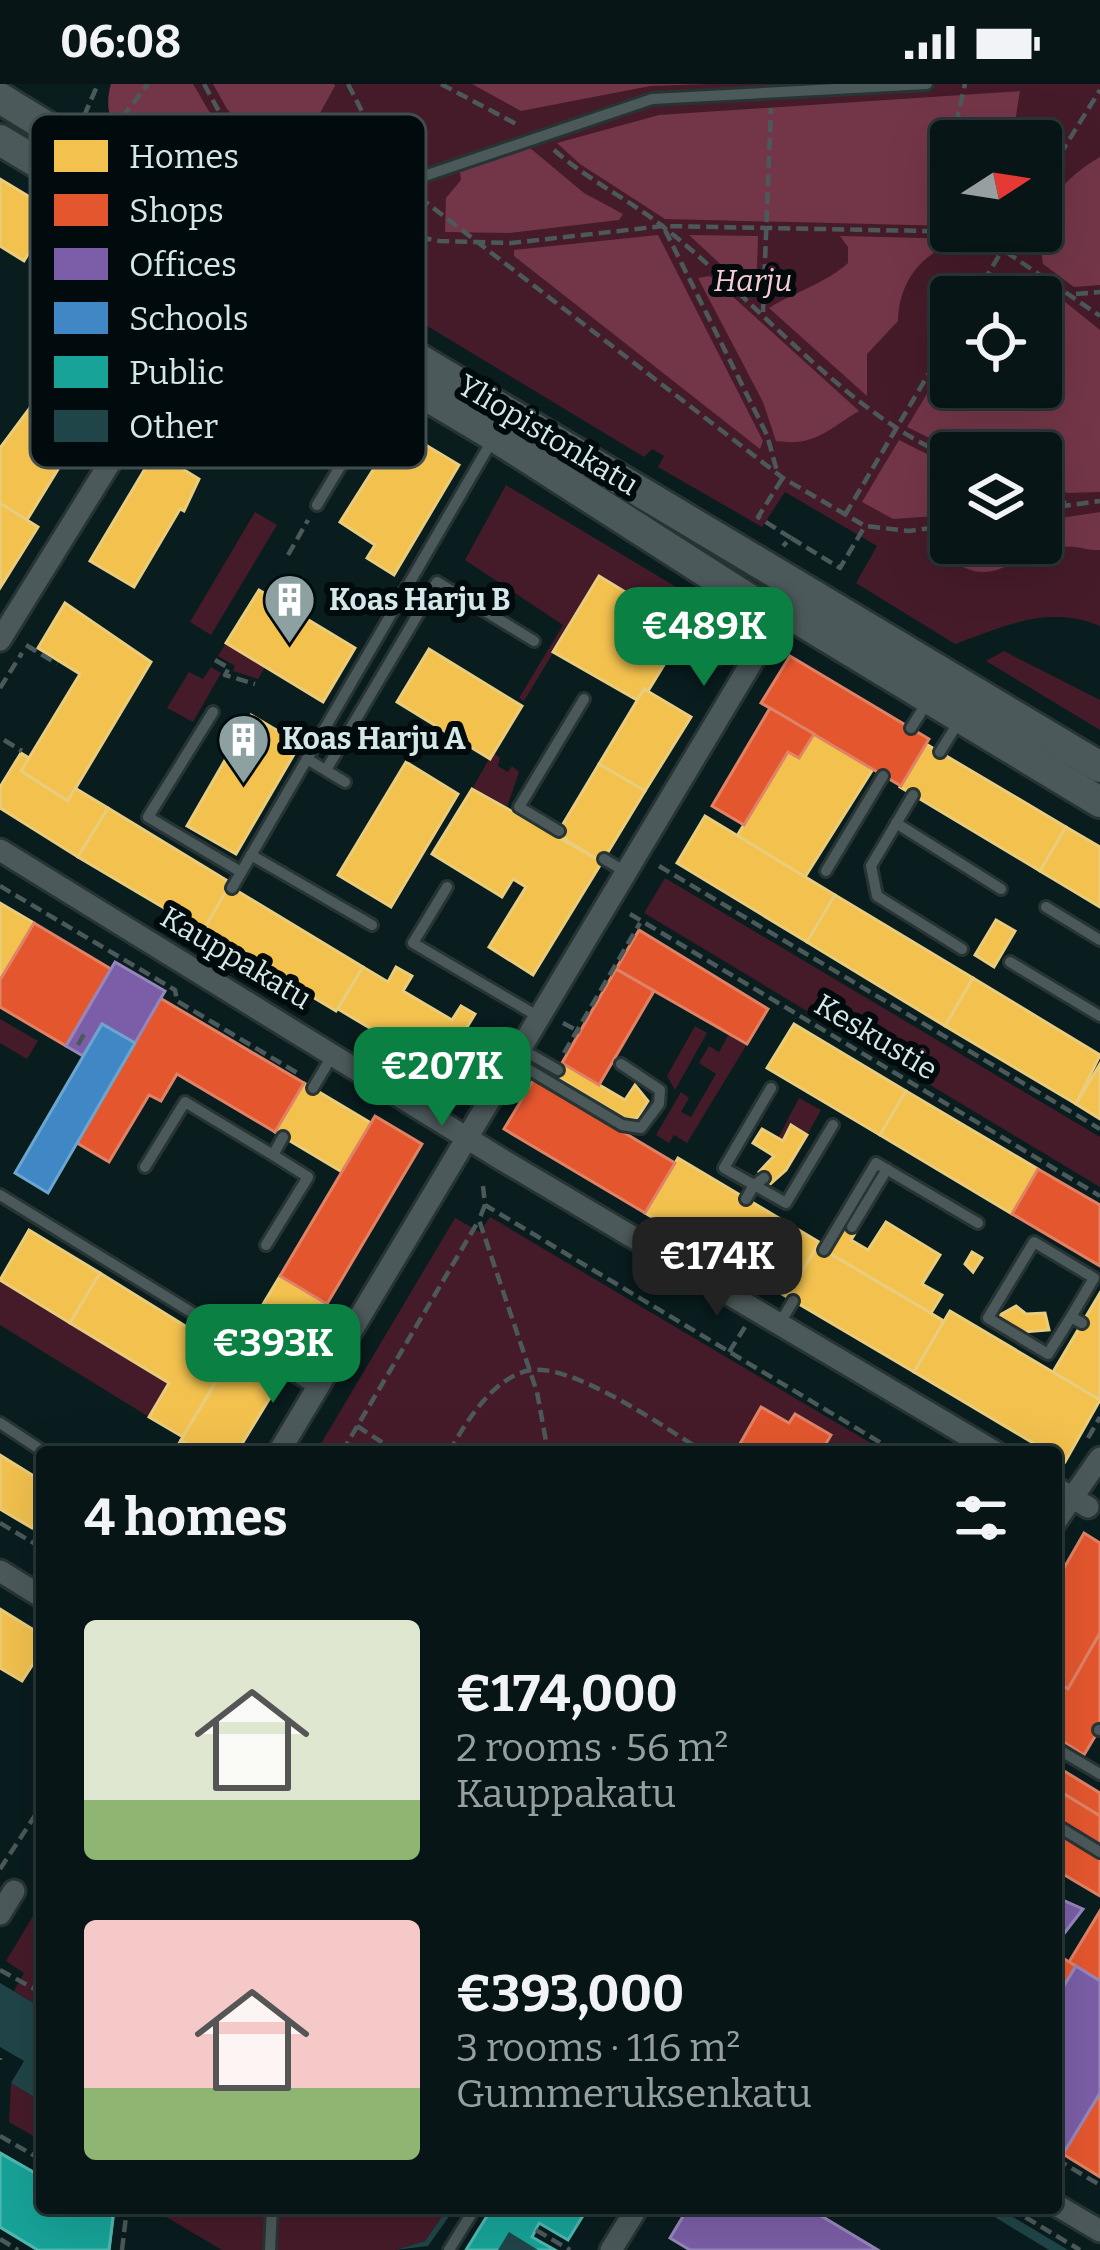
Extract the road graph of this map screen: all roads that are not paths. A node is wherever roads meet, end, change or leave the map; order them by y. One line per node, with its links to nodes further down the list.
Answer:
1 (927, 84): 6 (lane)
2 (0, 98): 3 (main road, Yliopistonkatu)
3 (30, 117)
4 (0, 140): 5 (main road, Yliopistonkatu)
5 (30, 158)
6 (426, 173)
7 (426, 368): 13 (main road, Yliopistonkatu)
8 (426, 395): 9 (main road, Yliopistonkatu)
9 (494, 436): 13 (main road, Yliopistonkatu); 22 (lane)
10 (106, 468): 14 (street)
11 (339, 468): 12 (lane)
12 (317, 505)
13 (791, 597): 17 (main road, Yliopistonkatu); 23 (main road, Yliopistonkatu); 36 (street)
14 (0, 640)
15 (534, 641): 24 (lane)
16 (584, 699): 30 (lane)
17 (929, 699): 19 (main road, Yliopistonkatu); 20 (lane)
18 (212, 712): 35 (lane)
19 (960, 718): 21 (lane); 28 (main road, Yliopistonkatu)
20 (910, 728)
21 (940, 752)
22 (307, 759): 24 (lane); 32 (lane)
23 (1100, 767)
24 (326, 770): 26 (lane)
25 (883, 776): 34 (lane)
26 (345, 782)
27 (913, 795): 29 (lane)
28 (1100, 802)
29 (896, 824): 39 (lane); 43 (lane)
30 (559, 830)
31 (0, 850): 47 (street, Kauppakatu)
32 (251, 855): 35 (lane); 41 (lane)
33 (604, 859): 36 (lane)
34 (826, 871)
35 (241, 872): 38 (lane)
36 (629, 873): 46 (street)
37 (447, 887): 46 (lane)
38 (232, 888)
39 (1001, 889)
40 (1046, 908): 42 (lane)
41 (372, 925)
42 (1100, 940)
43 (962, 949)
44 (1010, 962): 45 (lane)
45 (1100, 1016)
46 (552, 1021): 48 (street)
47 (334, 1053): 51 (lane); 55 (street, Kauppakatu)
48 (519, 1056): 49 (lane); 50 (lane); 55 (street)
49 (621, 1064)
50 (556, 1069)
51 (313, 1088)
52 (771, 1088): 59 (lane)
53 (832, 1125): 59 (lane)
54 (283, 1137): 56 (lane)
55 (470, 1139): 67 (street, Kauppakatu); 73 (street)
56 (272, 1155): 57 (lane); 64 (lane)
57 (145, 1166)
58 (887, 1169): 62 (lane); 63 (lane); 65 (lane)
59 (759, 1182): 61 (lane)
60 (0, 1195): 71 (lane)
61 (746, 1198)
62 (978, 1223)
63 (852, 1227)
64 (266, 1245)
65 (824, 1250)
66 (714, 1254): 67 (lane)
67 (701, 1276): 70 (street, Kauppakatu)
68 (793, 1300): 70 (lane)
69 (1077, 1320): 69 (lane)
70 (780, 1323): 76 (street, Kauppakatu)
71 (240, 1342)
72 (286, 1371): 73 (lane)
73 (316, 1389): 75 (street)
74 (0, 1423): 77 (lane)
75 (283, 1446)
76 (985, 1446)
77 (36, 1447)
78 (1100, 1458): 79 (street)
79 (1072, 1498)
80 (0, 1571): 81 (street)
81 (36, 1593)
82 (1062, 1752): 83 (lane)
83 (1100, 1774)
84 (1062, 1829): 85 (lane)
85 (1100, 1852)
86 (14, 1891): 87 (street)
87 (0, 1913)
88 (1062, 2209): 92 (street)
89 (272, 2214): 93 (lane)
90 (472, 2214): 94 (lane)
91 (630, 2214): 95 (street)
92 (1100, 2231)
93 (270, 2250)
94 (449, 2250)
95 (611, 2250)

